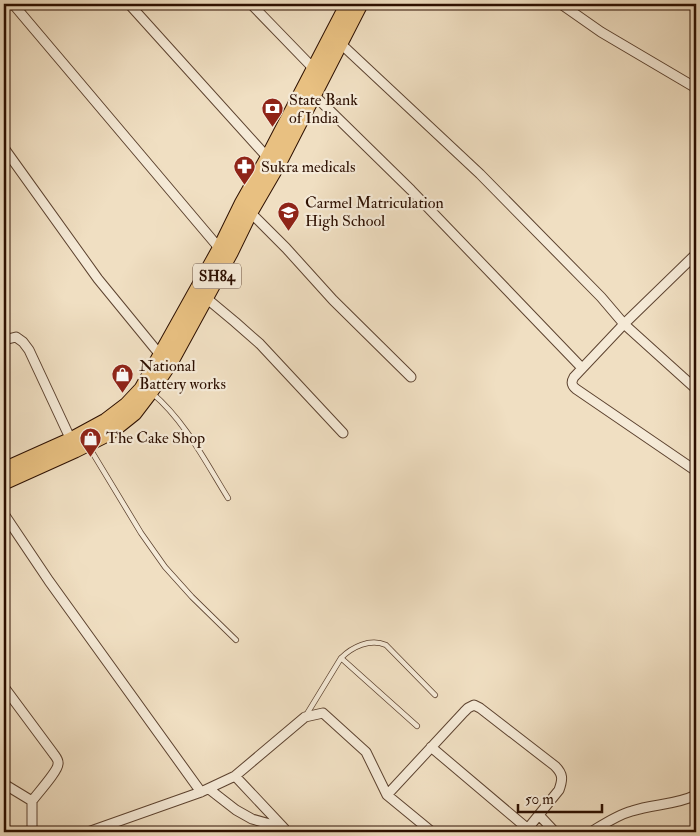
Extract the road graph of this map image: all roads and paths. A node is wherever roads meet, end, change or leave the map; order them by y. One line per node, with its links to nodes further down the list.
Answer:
1 (13, 4): 14 (street)
2 (130, 4): 12 (street)
3 (251, 4): 8 (street)
4 (348, 4): 8 (main road, SH84)
5 (360, 4): 7 (main road, SH84)
6 (562, 4): 9 (street)
7 (340, 43): 10 (main road, SH84); 17 (street)
8 (314, 69): 12 (main road, SH84)
9 (696, 88)
10 (313, 94): 13 (main road, SH84); 20 (street)
11 (4, 148): 19 (street)
12 (268, 158): 13 (main road, SH84)
13 (246, 208): 14 (main road, SH84); 16 (main road, SH84); 21 (street)
14 (220, 249): 19 (main road, SH84)
15 (696, 255): 17 (street)
16 (205, 297): 23 (main road, SH84); 24 (street)
17 (624, 324): 20 (street); 22 (street)
18 (4, 340): 25 (street)
19 (161, 356): 25 (main road, SH84)
20 (582, 368): 28 (street)
21 (411, 378)
22 (696, 389)
23 (150, 392): 26 (main road, SH84); 30 (lane)
24 (344, 433)
25 (71, 440): 27 (main road, SH84)
26 (87, 444): 29 (main road, SH84); 32 (lane)
27 (4, 470)
28 (696, 471)
29 (4, 482)
30 (228, 498)
31 (4, 514): 41 (street)
32 (236, 640)
33 (341, 658): 35 (lane); 36 (lane); 37 (lane)
34 (4, 687): 44 (street)
35 (435, 694)
36 (305, 717): 39 (street); 42 (street)
37 (417, 726)
38 (431, 747): 42 (street); 45 (street); 47 (street)
39 (234, 776): 41 (street); 46 (street)
40 (4, 784): 44 (street)
41 (205, 791): 46 (street); 49 (street)
42 (387, 795): 50 (street)
43 (696, 795): 52 (street)
44 (32, 801): 48 (street)
45 (539, 815): 47 (street); 51 (street)
46 (286, 830)
47 (526, 831)
48 (32, 832)
49 (88, 832)
50 (432, 832)
51 (555, 832)
52 (590, 832)

